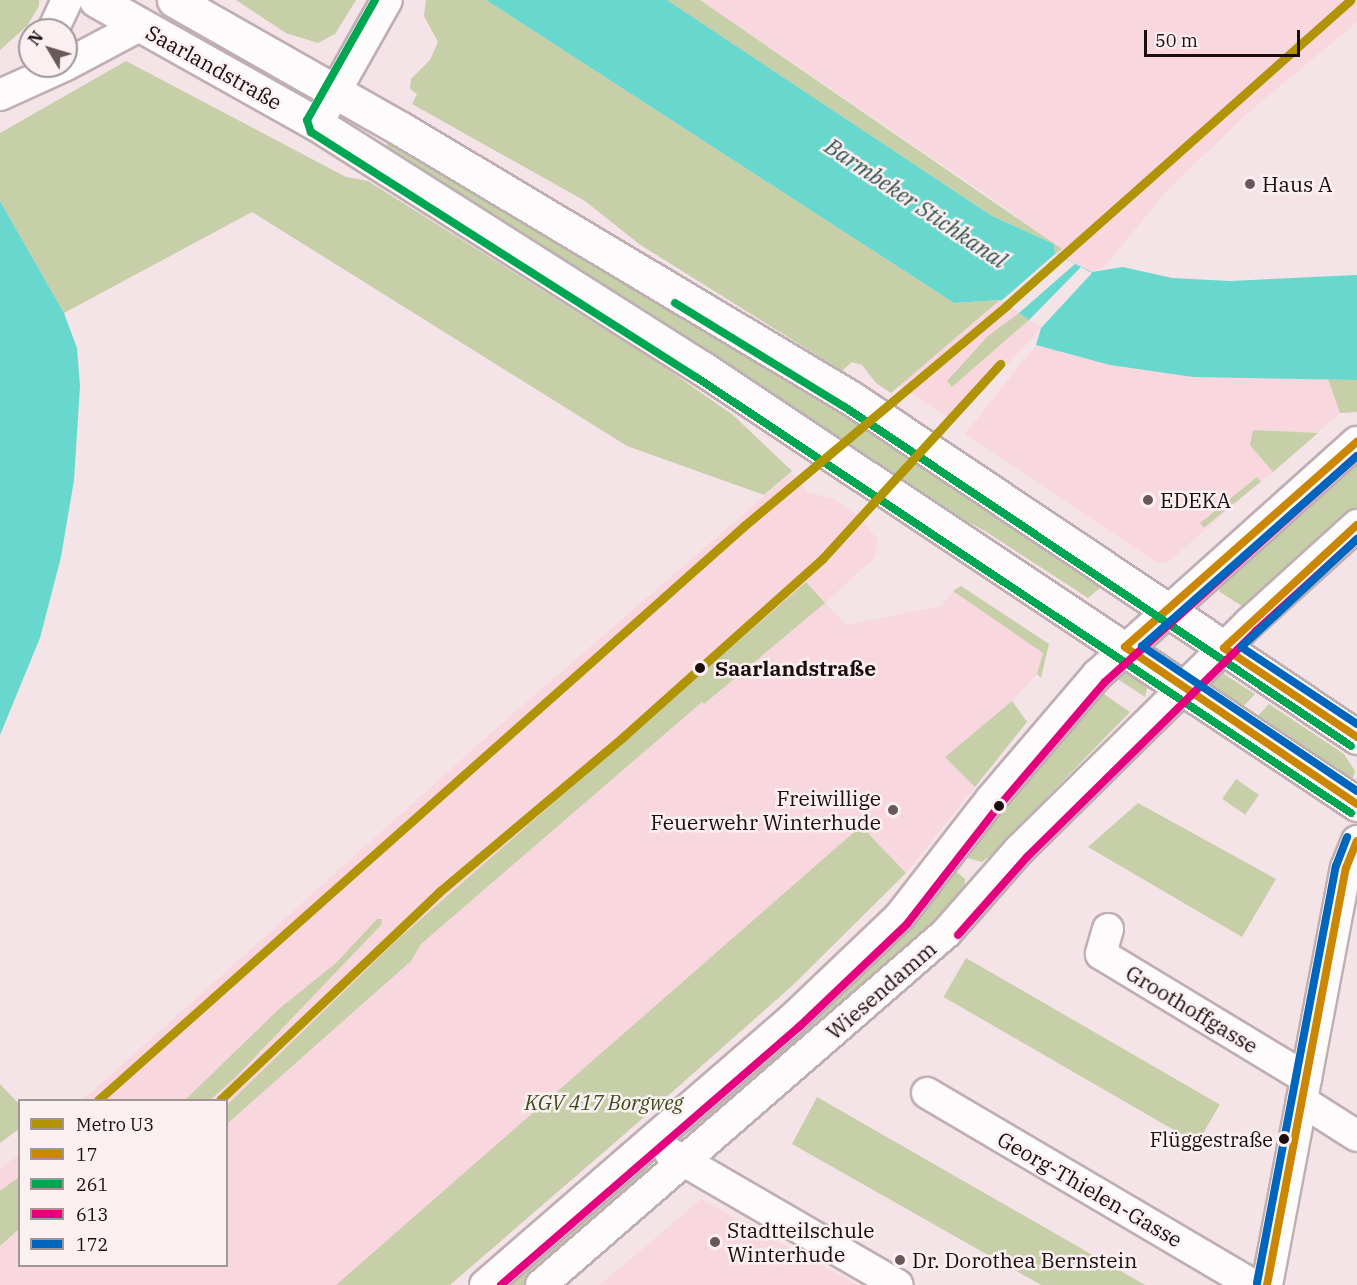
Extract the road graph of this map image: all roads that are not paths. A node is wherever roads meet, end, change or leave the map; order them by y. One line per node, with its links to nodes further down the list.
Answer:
1 (67, 0): 5 (street)
2 (96, 0): 6 (main road, Saarlandstraße)
3 (174, 0): 8 (main road, Saarlandstraße)
4 (387, 0): 8 (street)
5 (59, 18)
6 (139, 26): 7 (street); 9 (main road, Saarlandstraße)
7 (78, 59)
8 (335, 92): 9 (street); 12 (main road, Saarlandstraße)
9 (317, 124): 13 (main road, Saarlandstraße)
10 (1357, 442): 12 (street, Wiesendamm)
11 (1357, 525): 14 (street, Wiesendamm)
12 (1167, 610): 13 (street, Wiesendamm); 14 (main road, Saarlandstraße)
13 (1125, 647): 15 (main road, Saarlandstraße); 23 (street, Wiesendamm)
14 (1224, 648): 15 (street, Wiesendamm); 16 (main road, Saarlandstraße)
15 (1184, 688): 17 (main road, Saarlandstraße); 24 (street, Wiesendamm)
16 (1357, 737)
17 (1357, 804)
18 (1357, 841): 20 (street)
19 (1108, 929): 20 (street, Groothoffgasse)
20 (1304, 1090): 22 (street); 29 (street)
21 (927, 1093): 28 (street, Georg-Thielen-Gasse)
22 (1357, 1136)
23 (652, 1143): 24 (street); 25 (street, Wiesendamm)
24 (685, 1161): 26 (street, Wiesendamm); 27 (street)
25 (485, 1285)
26 (541, 1285)
27 (898, 1285)
28 (1253, 1285)
29 (1267, 1285)

